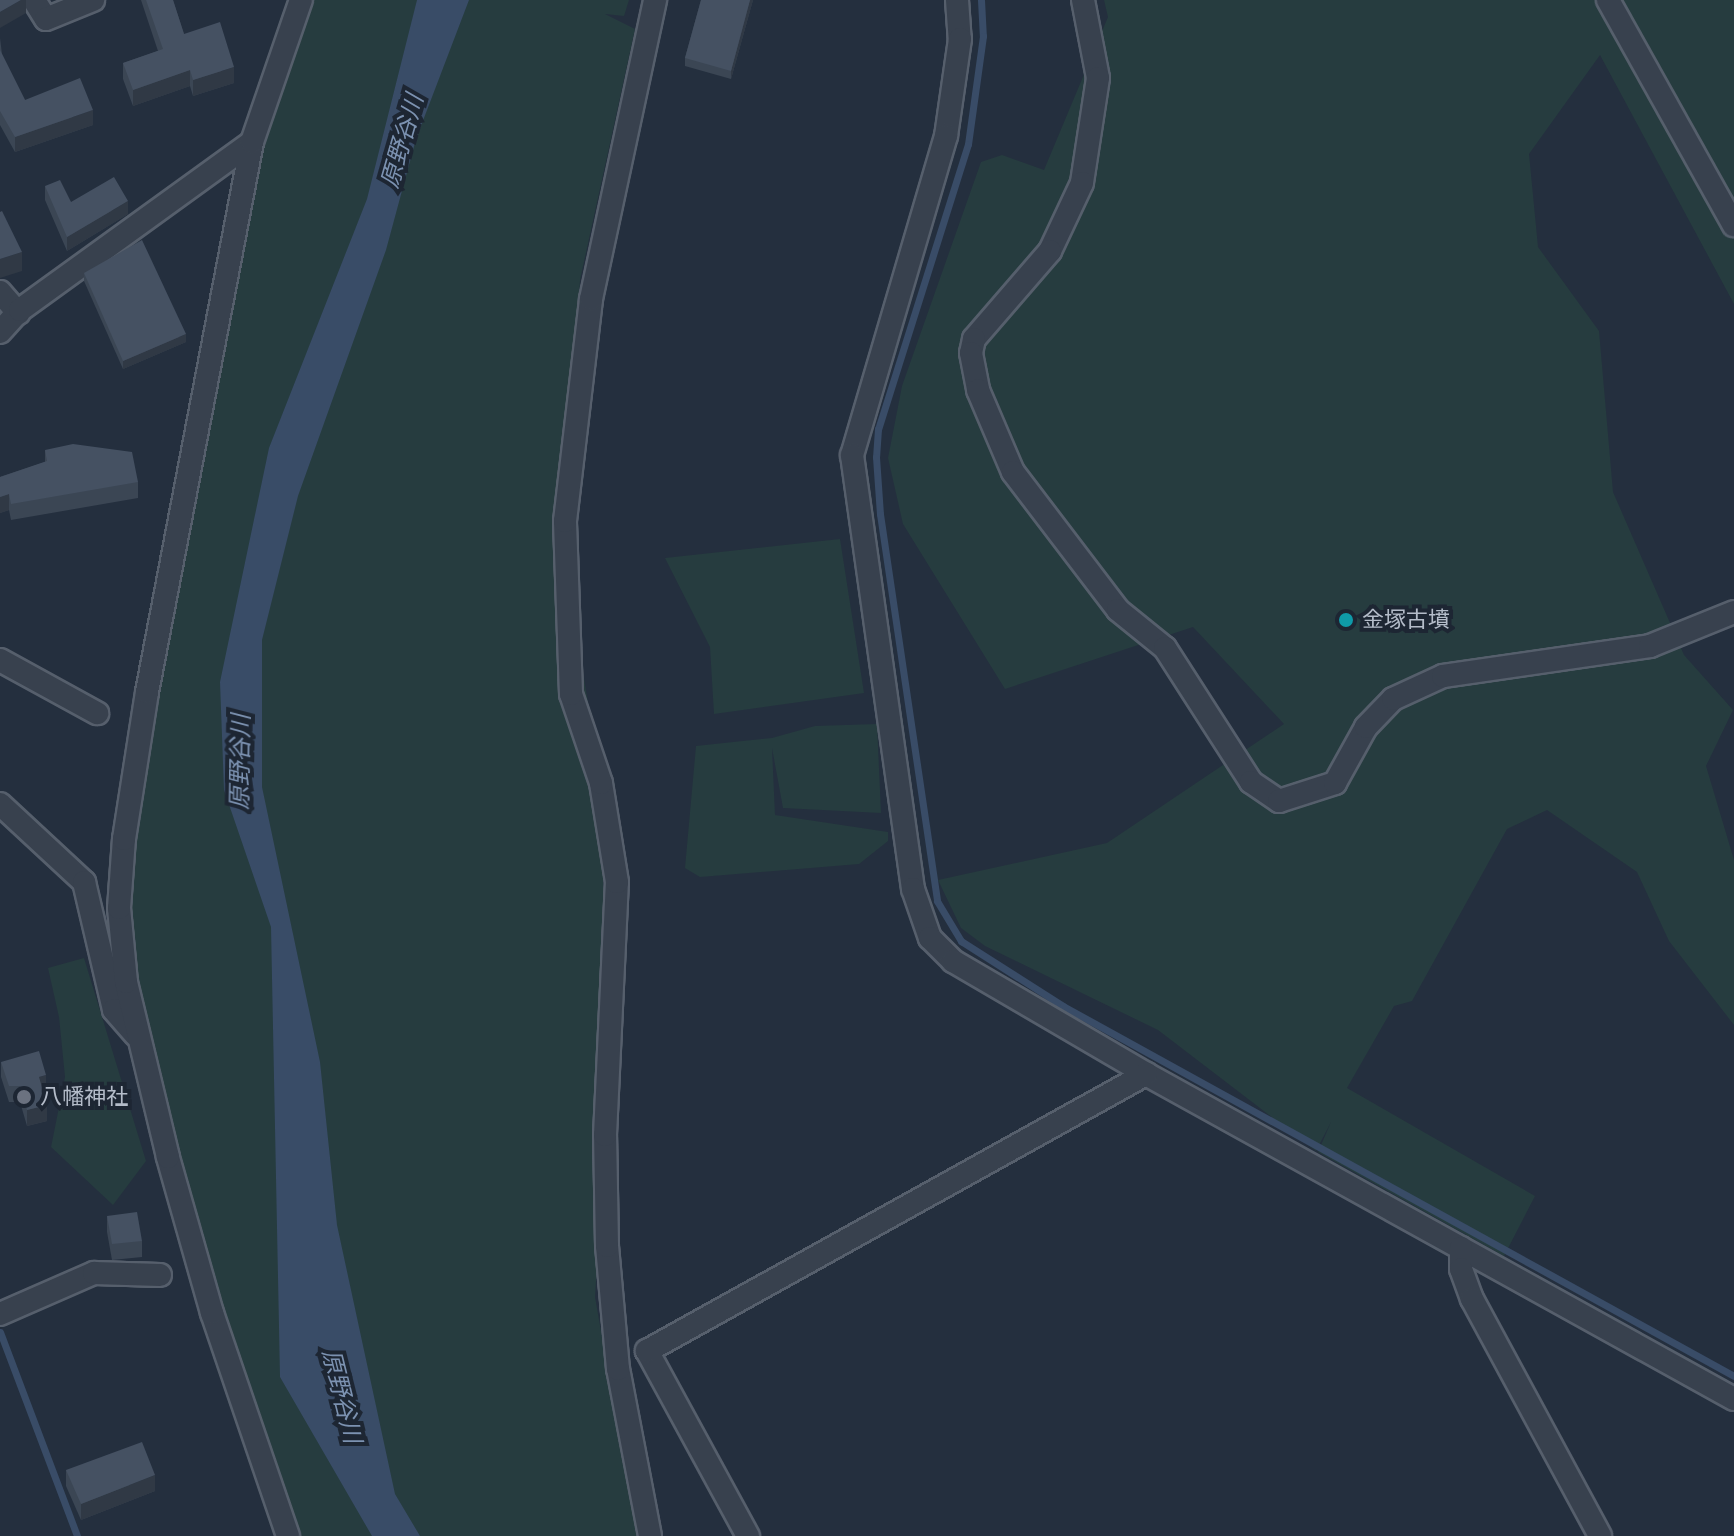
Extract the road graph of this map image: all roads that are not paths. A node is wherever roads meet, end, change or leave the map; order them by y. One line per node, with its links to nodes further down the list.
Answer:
1 (34, 0): 2 (street)
2 (93, 0)
3 (284, 0): 9 (street)
4 (301, 0): 9 (street)
5 (655, 0): 26 (street)
6 (957, 0): 20 (street)
7 (1083, 0): 15 (street)
8 (1608, 0): 11 (street)
9 (279, 56): 10 (street)
10 (252, 142): 13 (street); 19 (street)
11 (1734, 225)
12 (0, 292): 13 (street)
13 (18, 313): 14 (street)
14 (0, 332)
15 (1734, 612)
16 (0, 660): 17 (street)
17 (97, 713)
18 (0, 804): 19 (street)
19 (139, 1039): 25 (street)
20 (1146, 1074): 21 (street); 27 (street)
21 (1461, 1248): 24 (street); 28 (street)
22 (160, 1275): 23 (street)
23 (0, 1314)
24 (1734, 1399)
25 (288, 1536)
26 (650, 1536)
27 (748, 1536)
28 (1600, 1536)

